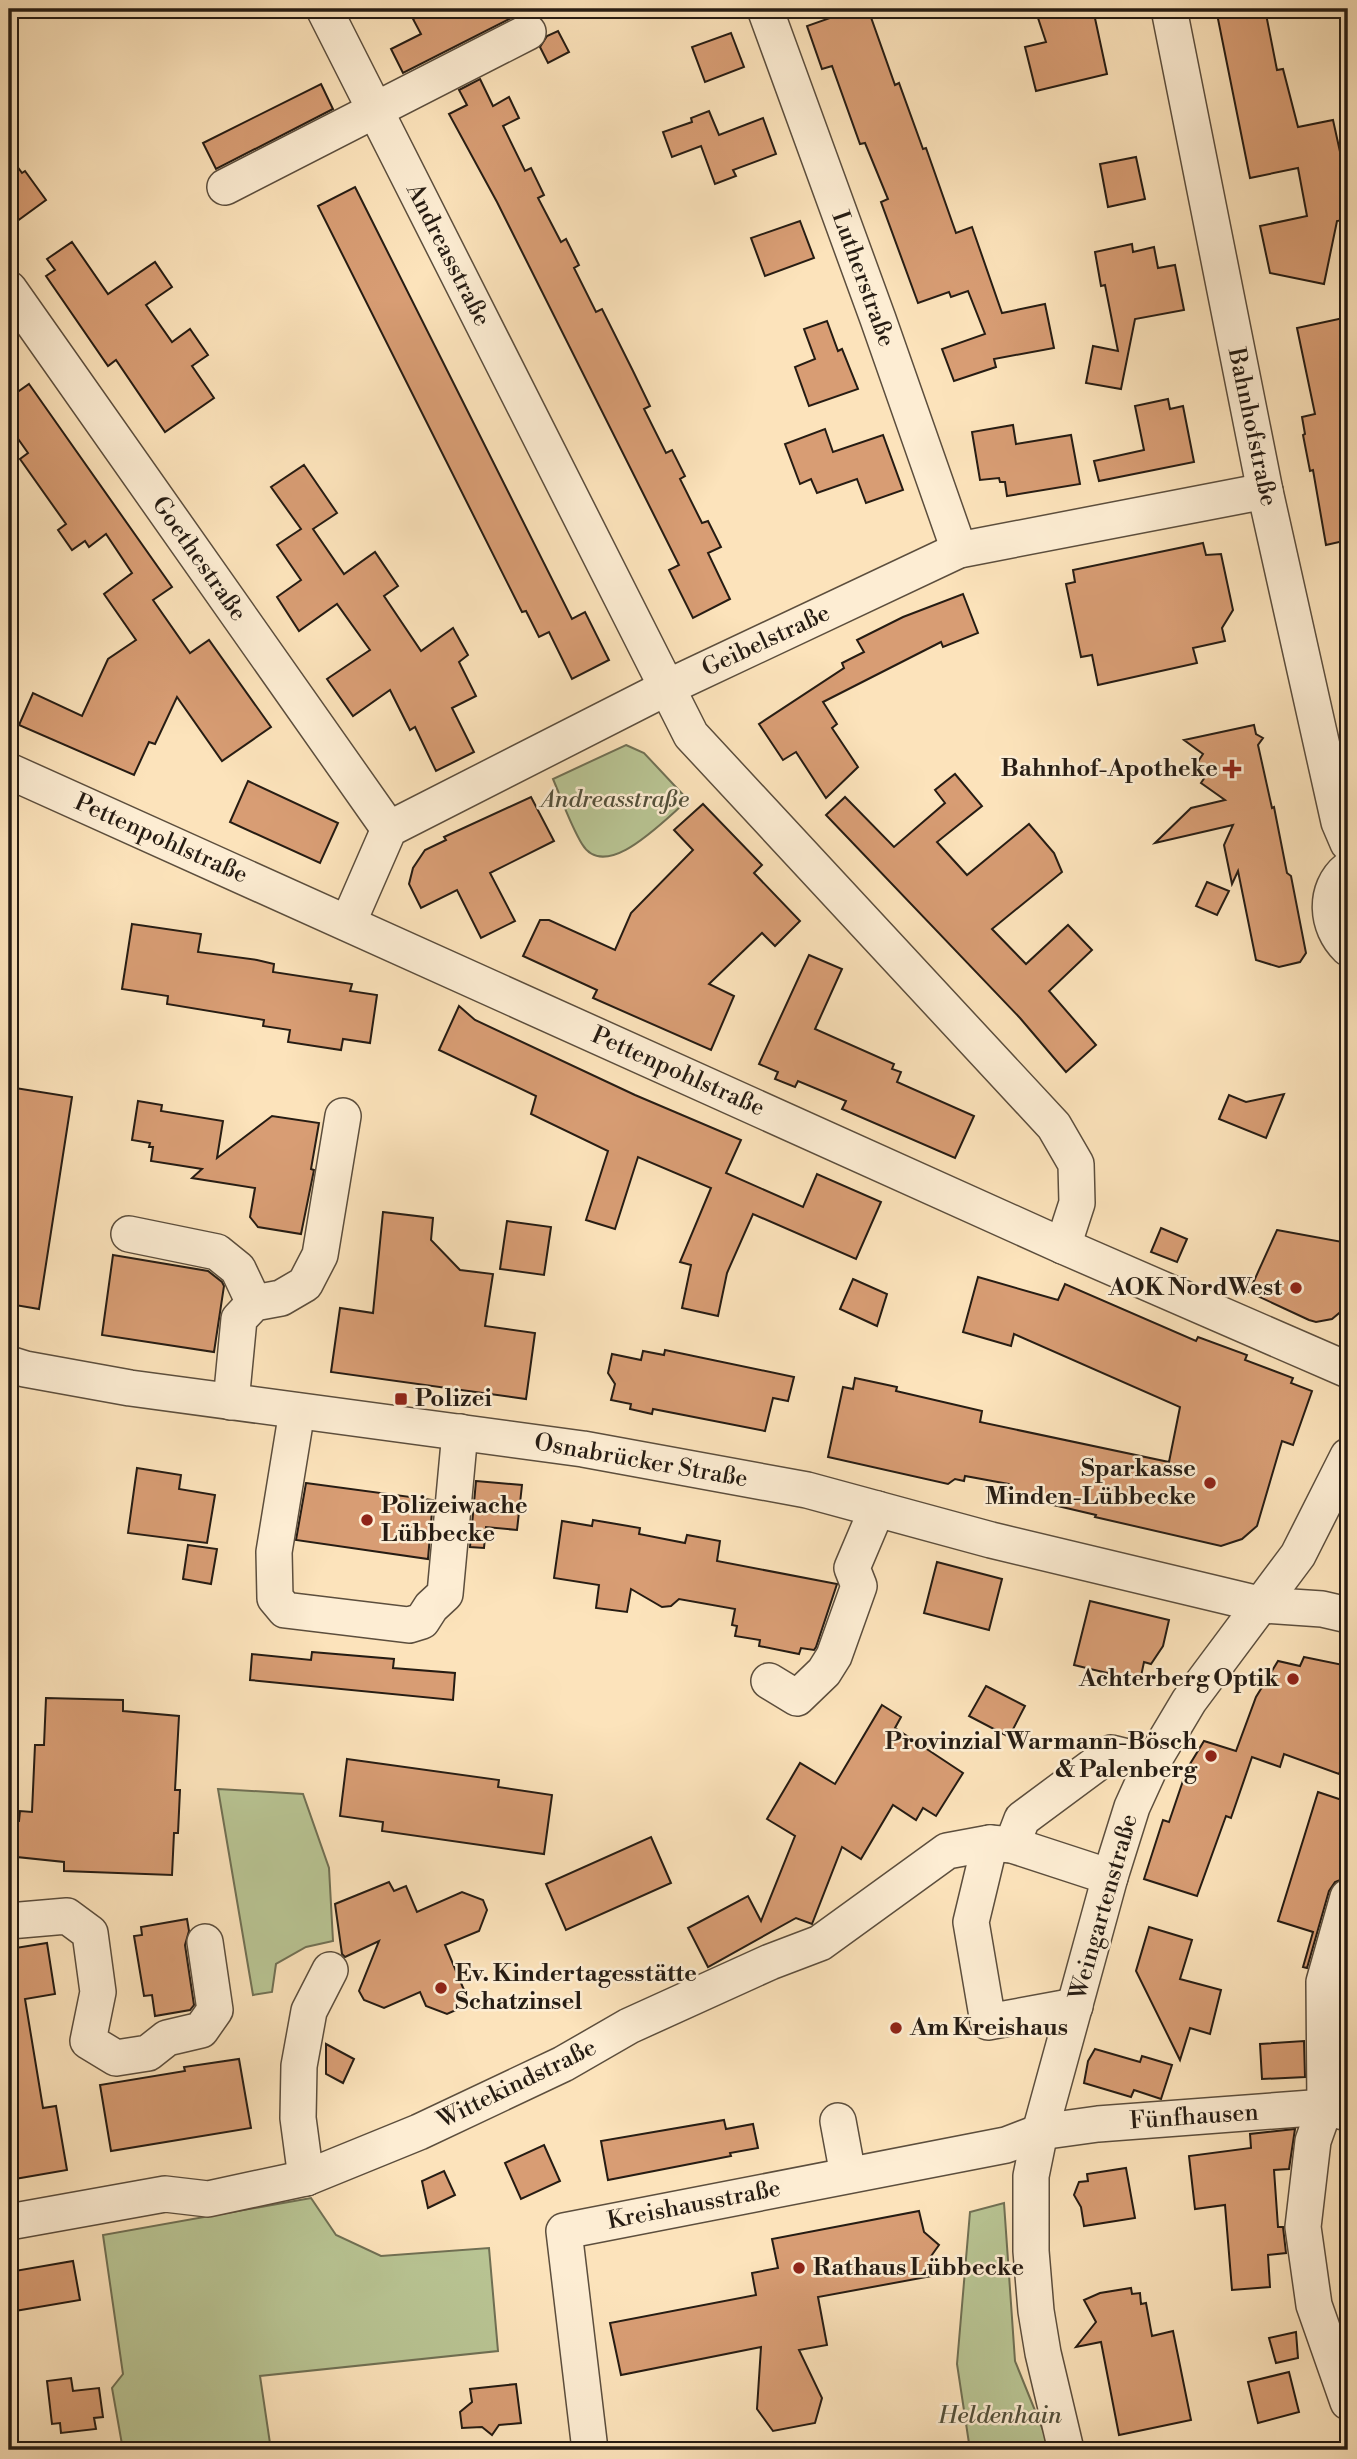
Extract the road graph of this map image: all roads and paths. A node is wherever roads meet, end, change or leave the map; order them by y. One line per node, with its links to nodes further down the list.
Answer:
1 (324, 9): 5 (street, Andreasstraße)
2 (765, 9): 9 (street, Lutherstraße)
3 (1169, 9): 8 (street, Bahnhofstraße)
4 (528, 32): 5 (street)
5 (375, 110): 6 (street); 10 (street, Andreasstraße)
6 (225, 187)
7 (9, 289): 12 (street, Goethestraße)
8 (1265, 491): 9 (street, Geibelstraße); 13 (street, Bahnhofstraße)
9 (959, 550): 10 (street, Geibelstraße)
10 (666, 688): 12 (street, Geibelstraße); 19 (street, Andreasstraße)
11 (9, 771): 15 (street, Pettenpohlstraße)
12 (390, 828): 15 (street)
13 (1348, 843)
14 (1348, 869): 16 (street)
15 (348, 923): 19 (street, Pettenpohlstraße)
16 (1348, 948)
17 (343, 1116): 20 (street)
18 (129, 1234): 20 (street)
19 (1063, 1246): 22 (street, Pettenpohlstraße)
20 (254, 1303): 23 (street)
21 (9, 1364): 23 (street, Osnabrücker Straße)
22 (1348, 1370)
23 (231, 1402): 24 (street, Osnabrücker Straße)
24 (297, 1410): 25 (street, Osnabrücker Straße); 25 (street)
25 (460, 1432): 27 (street, Osnabrücker Straße)
26 (1348, 1457): 28 (street)
27 (877, 1509): 28 (street, Osnabrücker Straße); 30 (street)
28 (1263, 1605): 29 (street, Osnabrücker Straße); 31 (street, Weingartenstraße)
29 (1348, 1615)
30 (769, 1681)
31 (1152, 1763): 32 (street); 33 (street, Weingartenstraße)
32 (1001, 1844): 33 (street, Wittekindstraße); 38 (street); 43 (street, Wittekindstraße)
33 (1110, 1877): 38 (street, Weingartenstraße)
34 (1348, 1897): 39 (street)
35 (9, 1922): 36 (street)
36 (205, 1942)
37 (330, 1970): 43 (street)
38 (1075, 2006): 41 (street, Weingartenstraße)
39 (1337, 2110): 41 (street, Fünfhausen); 45 (street)
40 (838, 2121): 42 (street)
41 (1040, 2132): 42 (street, Kreishausstraße); 47 (street, Weingartenstraße)
42 (848, 2175): 46 (street, Kreishausstraße)
43 (306, 2178): 44 (street, Wittekindstraße)
44 (9, 2222)
45 (1348, 2402)
46 (590, 2450)
47 (1066, 2450)

